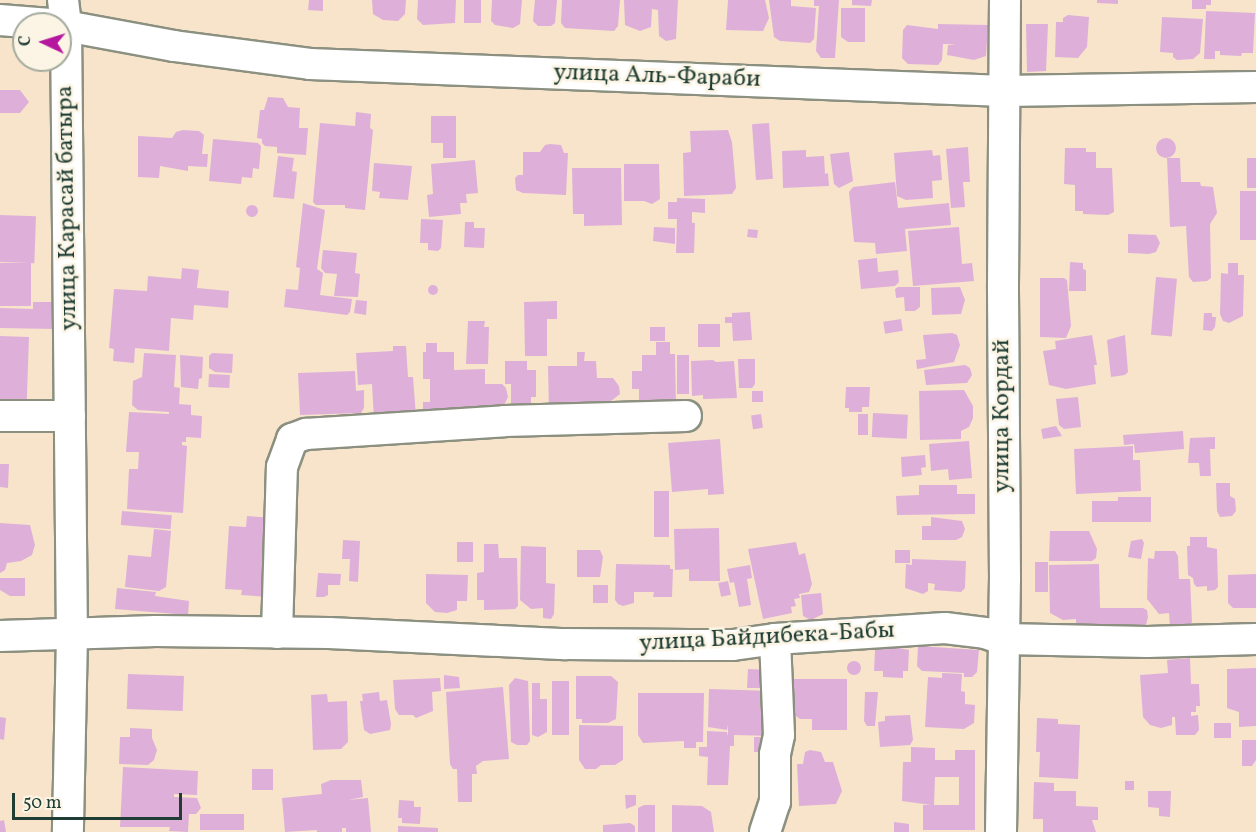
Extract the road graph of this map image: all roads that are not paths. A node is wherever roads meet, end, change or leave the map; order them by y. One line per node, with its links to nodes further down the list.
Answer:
1 (1005, 0): 5 (street, улица Кордай)
2 (72, 22): 5 (street, улица Аль-Фараби)
3 (61, 72): 7 (street, улица Карасай батыра)
4 (1256, 87): 5 (street, улица Аль-Фараби)
5 (1004, 92): 13 (street, улица Кордай)
6 (0, 416): 7 (street)
7 (70, 416): 11 (street, улица Карасай батыра)
8 (686, 416): 9 (street)
9 (277, 633): 11 (street, улица Байдибека-Бабы); 12 (street, улица Байдибека-Бабы)
10 (0, 636): 11 (street, улица Байдибека-Бабы)
11 (72, 636): 15 (street, улица Карасай батыра)
12 (775, 639): 13 (street, улица Байдибека-Бабы); 16 (street)
13 (1002, 639): 14 (street, улица Байдибека-Бабы); 17 (street, улица Кордай)
14 (1256, 639)
15 (68, 832)
16 (765, 832)
17 (1001, 832)

